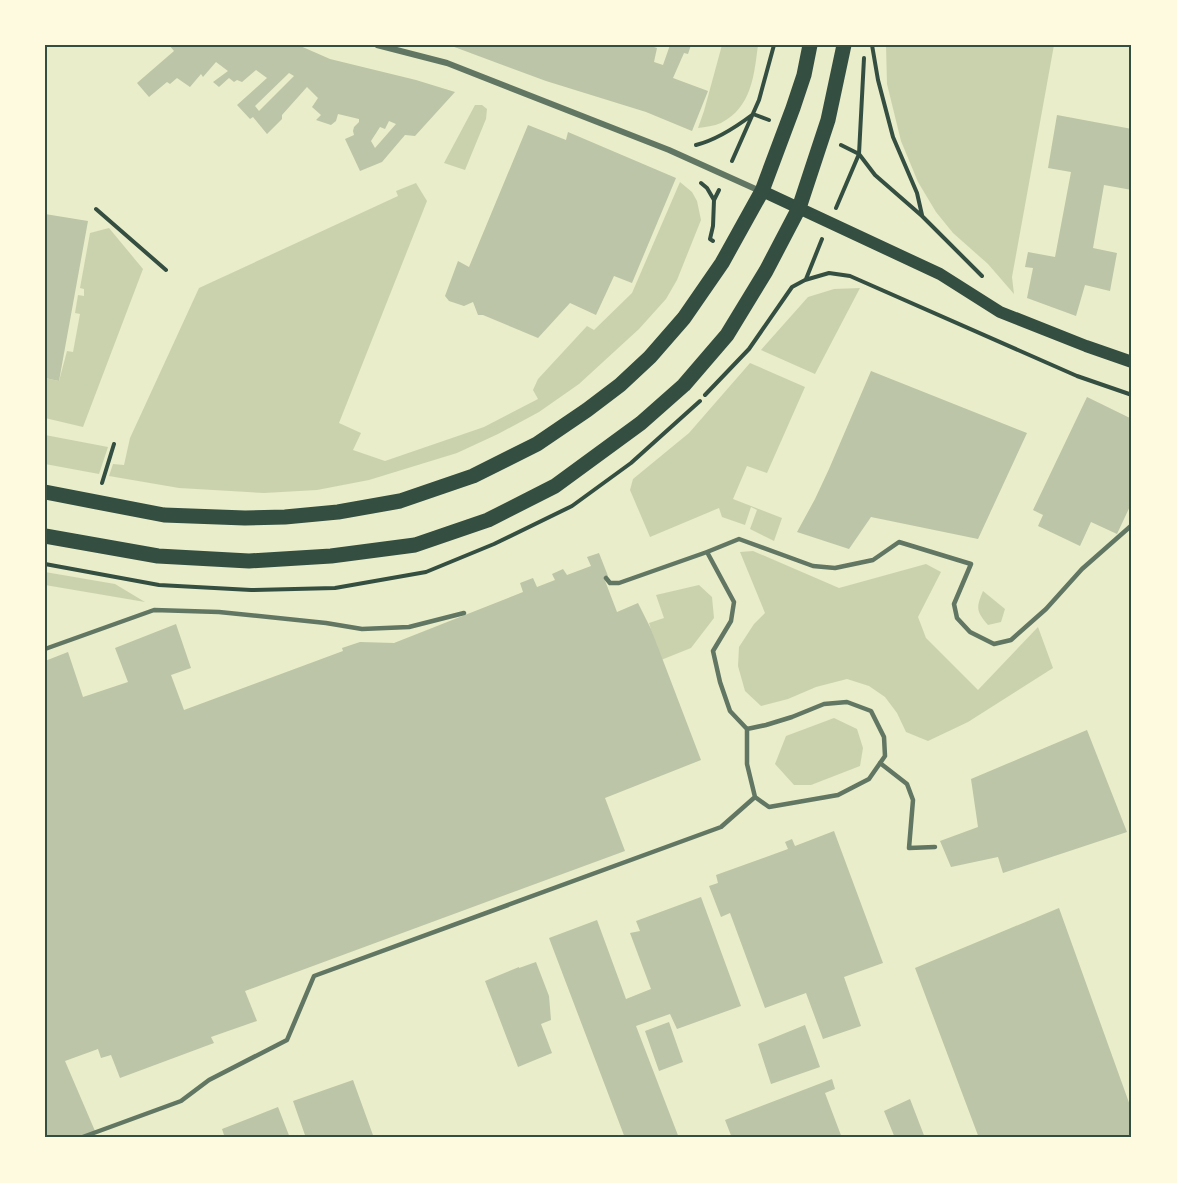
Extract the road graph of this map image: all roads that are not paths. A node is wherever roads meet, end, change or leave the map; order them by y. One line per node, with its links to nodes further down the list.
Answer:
1 (377, 45): 4 (street)
2 (810, 45): 4 (main road)
3 (844, 45): 5 (main road)
4 (762, 191): 5 (main road); 7 (main road)
5 (799, 208): 6 (main road); 9 (main road)
6 (1132, 362)
7 (45, 492)
8 (1132, 525): 10 (lane)
9 (45, 536)
10 (707, 552): 11 (lane); 14 (lane)
11 (606, 578)
12 (464, 613): 13 (lane)
13 (45, 649)
14 (747, 729): 15 (lane); 16 (lane)
15 (880, 763): 16 (lane); 17 (lane)
16 (755, 797): 18 (lane)
17 (935, 847)
18 (80, 1138)

